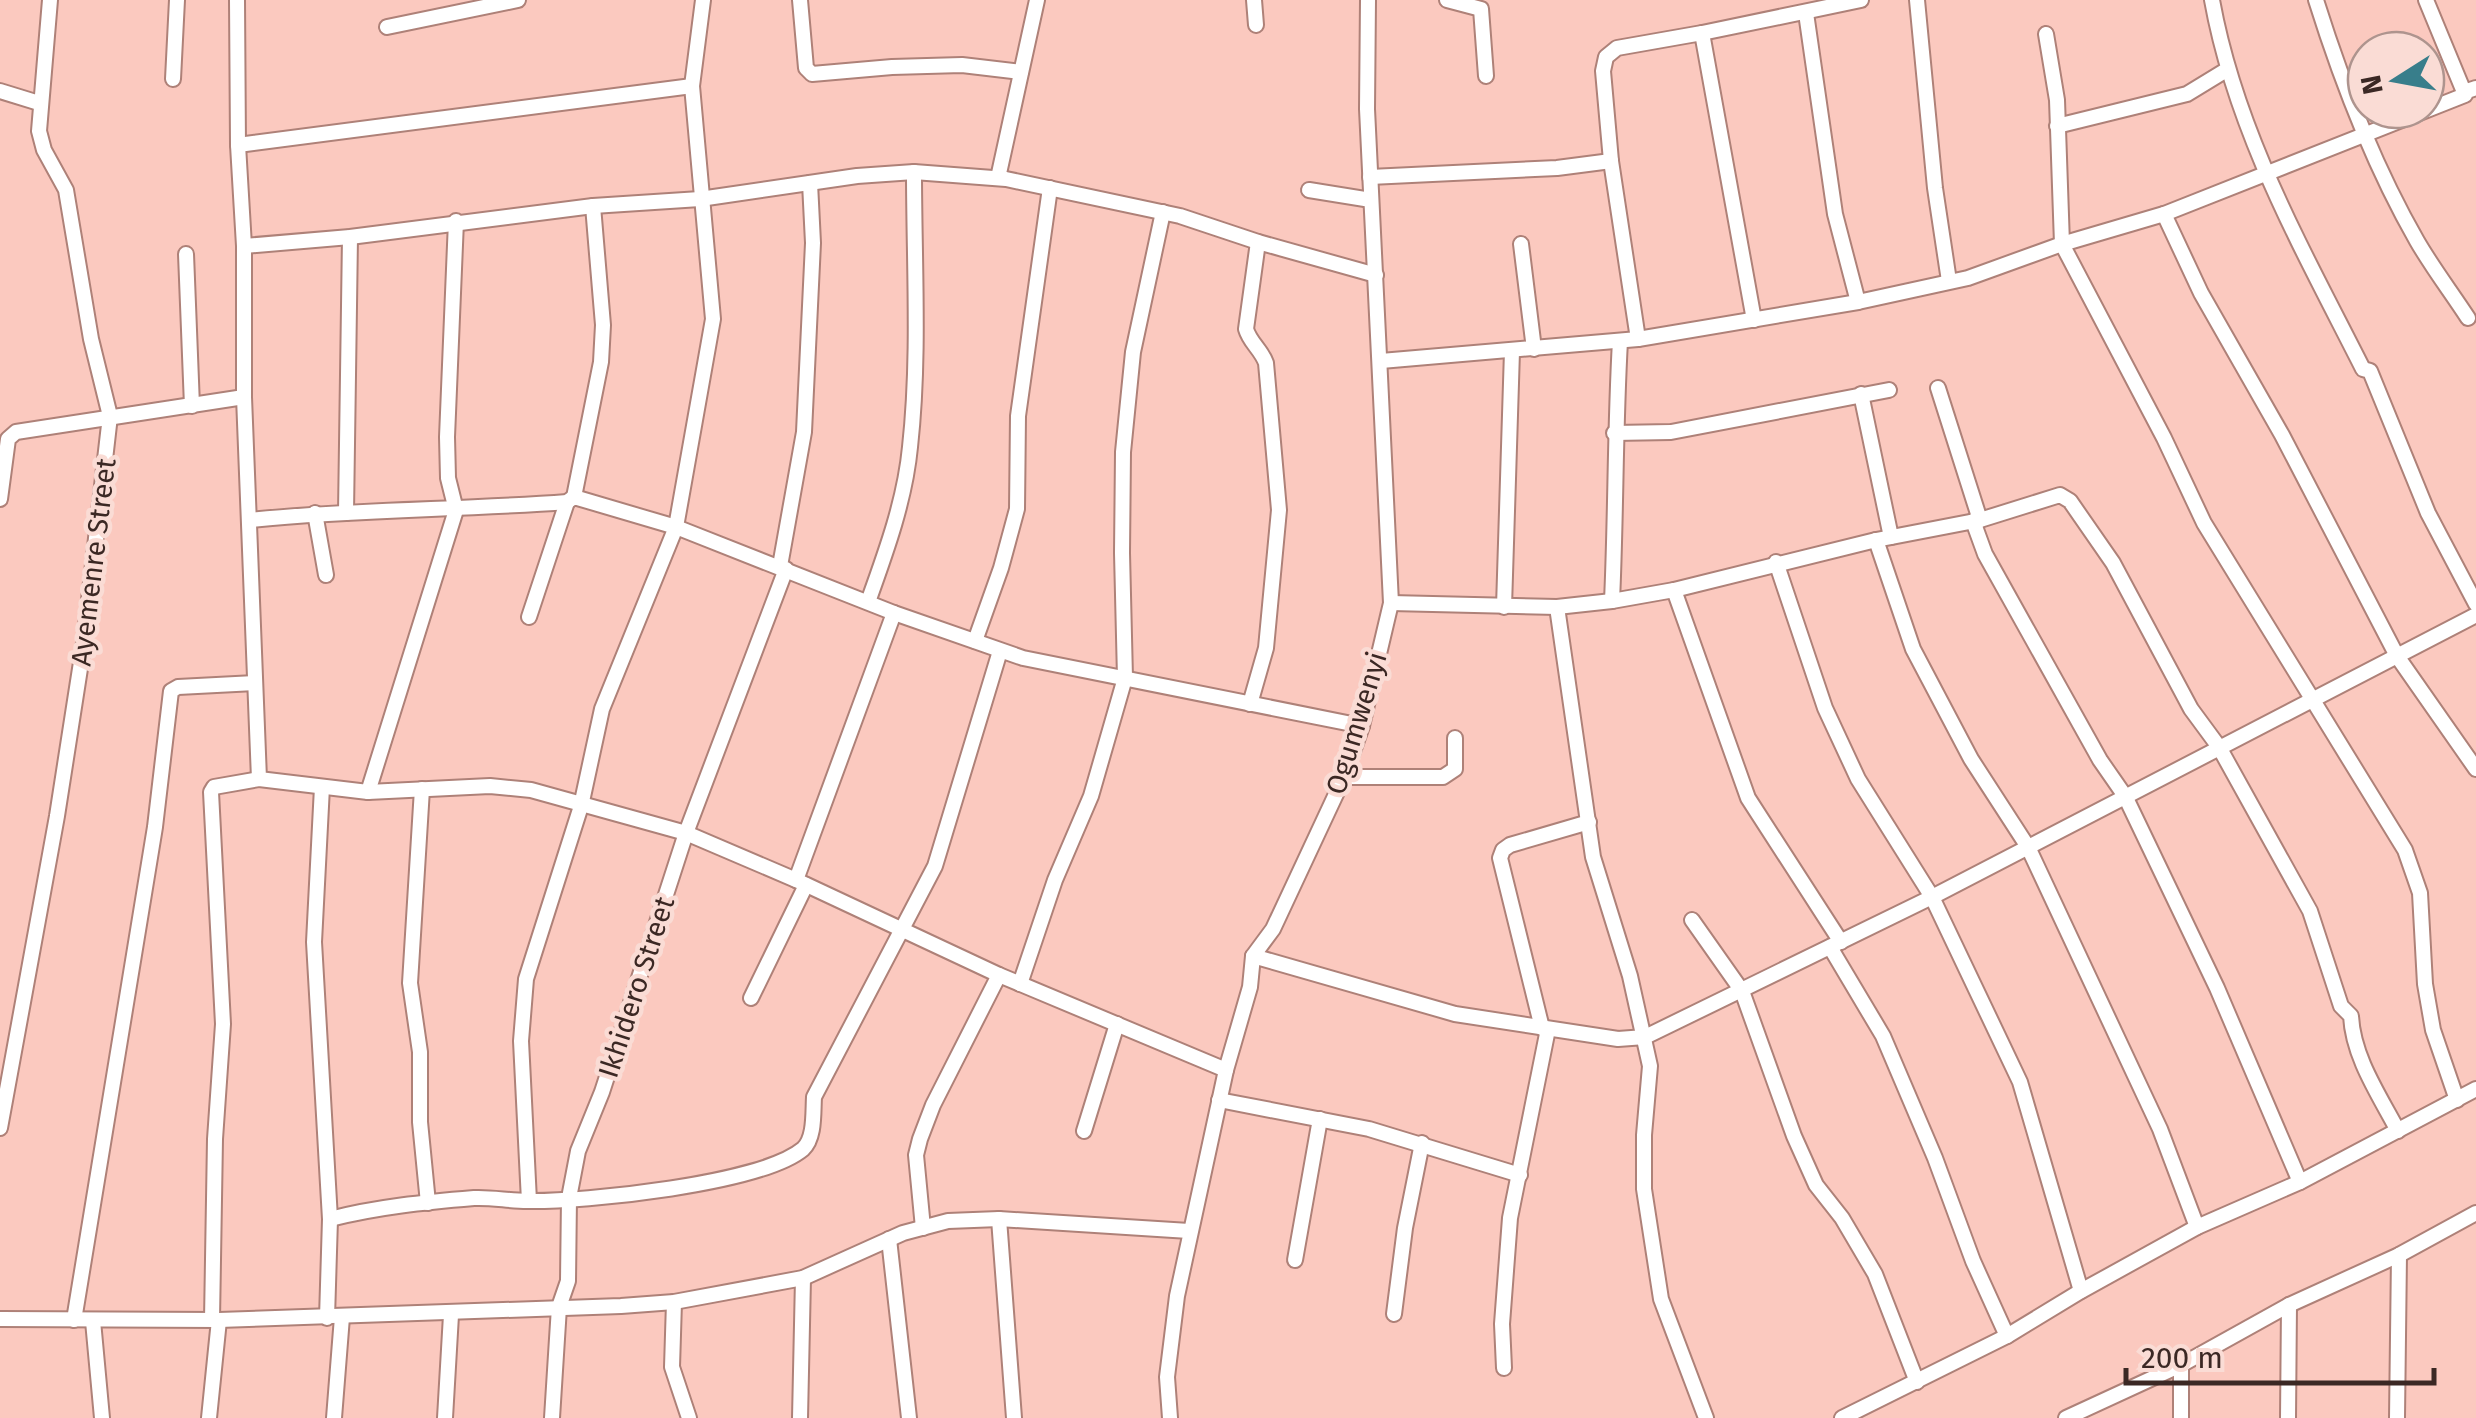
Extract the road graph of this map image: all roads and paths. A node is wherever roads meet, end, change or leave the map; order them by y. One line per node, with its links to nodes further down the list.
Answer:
1 (50, 0): 29 (street, Ayemenre Street)
2 (177, 0): 25 (street)
3 (236, 0): 32 (street)
4 (518, 0): 19 (street)
5 (703, 0): 26 (street)
6 (800, 0): 23 (street)
7 (1037, 0): 23 (street)
8 (1254, 0): 18 (street)
9 (1368, 0): 36 (street, Ogumwenyi)
10 (1447, 0): 16 (street)
11 (1860, 0): 17 (street)
12 (1917, 0): 54 (street)
13 (2212, 0): 22 (street)
14 (2316, 0): 31 (street)
15 (2426, 0): 27 (street)
16 (1482, 4): 24 (street)
17 (1806, 13): 20 (street); 55 (street)
18 (1256, 25)
19 (386, 27)
20 (1702, 33): 33 (street); 57 (street)
21 (2046, 34): 30 (street)
22 (2228, 69): 30 (street); 35 (street)
23 (1021, 72): 37 (street)
24 (1486, 76)
25 (174, 79)
26 (692, 86): 32 (street); 41 (street)
27 (2470, 90): 31 (street)
28 (0, 91): 29 (street)
29 (39, 103): 68 (street, Ayemenre Street)
30 (2056, 126): 50 (street)
31 (2366, 137): 35 (street); 56 (street)
32 (238, 145): 51 (street)
33 (1611, 161): 36 (street); 58 (street)
34 (914, 172): 37 (street); 38 (street); 84 (street)
35 (2264, 174): 45 (street); 86 (street)
36 (1370, 177): 42 (street, Ogumwenyi)
37 (998, 178): 39 (street)
38 (810, 183): 41 (street); 80 (street, Ikhidero Street)
39 (1050, 188): 44 (street); 92 (street)
40 (1309, 190): 42 (street)
41 (700, 199): 43 (street); 77 (street)
42 (1372, 200): 53 (street, Ogumwenyi)
43 (593, 206): 46 (street); 71 (street)
44 (1162, 212): 48 (street); 95 (street)
45 (2164, 214): 50 (street); 94 (street)
46 (456, 221): 47 (street); 72 (street)
47 (350, 237): 51 (street); 74 (street)
48 (1258, 242): 53 (street); 98 (street)
49 (1520, 244): 60 (street)
50 (2062, 244): 54 (street); 97 (street)
51 (244, 246): 66 (street)
52 (186, 254): 67 (street)
53 (1376, 276): 62 (street, Ogumwenyi)
54 (1950, 281): 55 (street)
55 (1858, 302): 57 (street)
56 (2468, 318)
57 (1754, 320): 58 (street)
58 (1638, 339): 59 (street)
59 (1620, 341): 60 (street); 69 (street)
60 (1534, 348): 61 (street)
61 (1512, 351): 62 (street); 87 (street)
62 (1381, 361): 85 (street, Ogumwenyi)
63 (1938, 388): 76 (street)
64 (1888, 390): 65 (street)
65 (1860, 394): 69 (street); 78 (street)
66 (244, 397): 67 (street); 75 (street)
67 (192, 406): 68 (street)
68 (110, 416): 70 (street); 131 (street, Ayemenre Street)
69 (1614, 434): 83 (street)
70 (0, 499)
71 (570, 500): 72 (street); 77 (street); 91 (street)
72 (456, 510): 74 (street); 107 (street)
73 (314, 513): 74 (street); 75 (street); 81 (street)
74 (346, 513)
75 (250, 520): 96 (street)
76 (1977, 521): 78 (street); 101 (street); 108 (street)
77 (676, 527): 80 (street); 109 (street)
78 (1883, 538): 79 (street); 112 (street)
79 (1776, 562): 82 (street); 114 (street)
80 (783, 567): 84 (street); 111 (street, Ikhidero Street)
81 (326, 575)
82 (1674, 590): 83 (street); 117 (street)
83 (1612, 601): 88 (street)
84 (868, 602): 89 (street)
85 (1391, 603): 87 (street); 99 (street, Ogumwenyi)
86 (2476, 604)
87 (1504, 606): 88 (street)
88 (1557, 607): 110 (street)
89 (894, 613): 92 (street); 113 (street)
90 (2476, 615): 94 (street)
91 (529, 617)
92 (974, 641): 93 (street)
93 (1000, 651): 95 (street); 116 (street)
94 (2397, 656): 97 (street); 102 (street)
95 (1125, 678): 98 (street); 120 (street)
96 (255, 684): 104 (street); 158 (street)
97 (2312, 699): 101 (street); 129 (street)
98 (1250, 704): 99 (street)
99 (1362, 726): 103 (street, Ogumwenyi)
100 (1455, 738): 103 (street)
101 (2219, 747): 108 (street); 133 (street)
102 (2476, 769)
103 (1344, 776): 118 (street, Ogumwenyi)
104 (260, 779): 105 (street); 159 (street)
105 (322, 787): 107 (street); 141 (street)
106 (422, 789): 107 (street); 109 (street); 139 (street)
107 (368, 792)
108 (2125, 796): 112 (street); 136 (street)
109 (581, 806): 111 (street); 138 (street)
110 (1589, 822): 124 (street); 125 (street)
111 (686, 833): 113 (street); 137 (street, Ikhidero Street)
112 (2028, 847): 114 (street); 143 (street)
113 (801, 882): 116 (street); 122 (street)
114 (1932, 898): 117 (street); 150 (street)
115 (1692, 920): 121 (street)
116 (903, 932): 119 (street); 137 (street)
117 (1836, 944): 121 (street); 161 (street)
118 (1254, 956): 124 (street); 126 (street, Ogumwenyi)
119 (1000, 975): 120 (street); 144 (street)
120 (1020, 984): 123 (street)
121 (1742, 990): 125 (street); 164 (street)
122 (751, 998)
123 (1117, 1024): 126 (street); 132 (street)
124 (1545, 1028): 125 (street); 135 (street)
125 (1645, 1036): 175 (street)
126 (1226, 1070): 128 (street, Ogumwenyi)
127 (2476, 1090): 129 (street)
128 (1220, 1100): 130 (street); 145 (street, Ogumwenyi)
129 (2456, 1100): 133 (street)
130 (1320, 1119): 134 (street); 148 (street)
131 (0, 1128)
132 (1084, 1130)
133 (2398, 1131): 136 (street)
134 (1422, 1144): 135 (street); 154 (street)
135 (1520, 1175): 163 (street)
136 (2300, 1182): 143 (street)
137 (569, 1198): 138 (street); 153 (street, Ikhidero Street)
138 (530, 1201): 139 (street)
139 (428, 1203): 141 (street)
140 (2476, 1213): 147 (street)
141 (330, 1219): 156 (street)
142 (999, 1219): 144 (street); 145 (street); 173 (street)
143 (2197, 1227): 150 (street)
144 (923, 1228): 146 (street)
145 (1189, 1231): 174 (street, Ogumwenyi)
146 (890, 1239): 149 (street); 172 (street)
147 (2399, 1255): 152 (street); 180 (street)
148 (1294, 1260)
149 (804, 1278): 151 (street); 171 (street)
150 (2081, 1290): 161 (street)
151 (674, 1302): 153 (street); 170 (street)
152 (2289, 1305): 162 (street); 179 (street)
153 (558, 1306): 155 (street); 169 (street, Ikhidero Street)
154 (1394, 1314)
155 (451, 1315): 156 (street); 168 (street)
156 (335, 1318): 159 (street); 167 (street)
157 (0, 1320): 158 (street)
158 (74, 1320): 160 (street)
159 (215, 1320): 160 (street); 166 (street)
160 (93, 1322): 165 (street)
161 (2006, 1333): 164 (street)
162 (2181, 1365): 177 (street); 178 (street)
163 (1504, 1368)
164 (1916, 1377): 176 (street)
165 (102, 1418)
166 (209, 1418)
167 (334, 1418)
168 (445, 1418)
169 (552, 1418)
170 (690, 1418)
171 (800, 1418)
172 (908, 1418)
173 (1014, 1418)
174 (1170, 1418)
175 (1706, 1418)
176 (1842, 1418)
177 (2067, 1418)
178 (2181, 1418)
179 (2288, 1418)
180 (2397, 1418)

